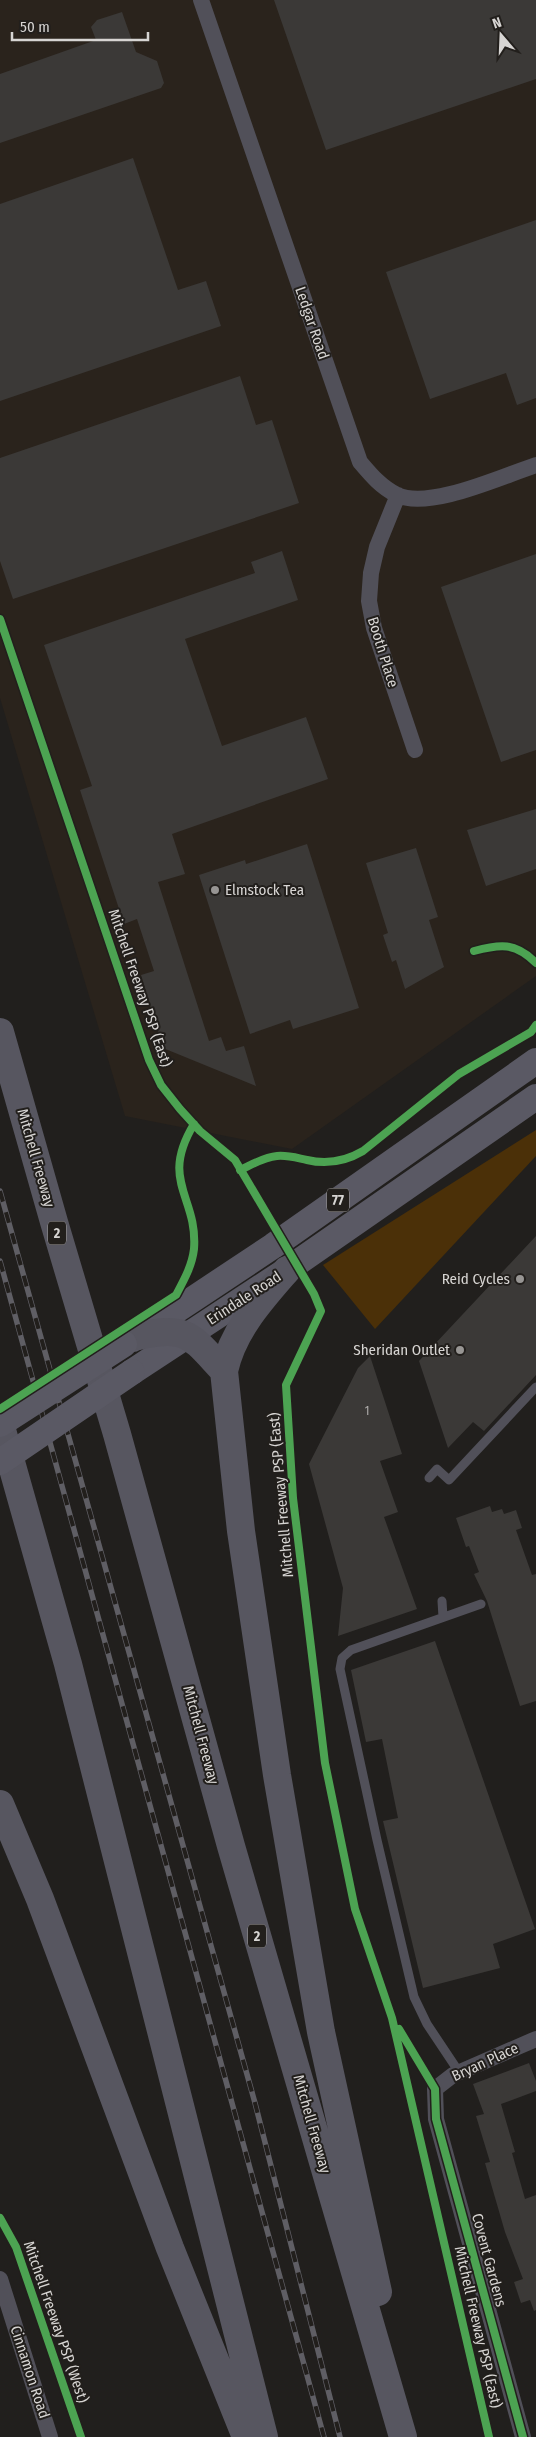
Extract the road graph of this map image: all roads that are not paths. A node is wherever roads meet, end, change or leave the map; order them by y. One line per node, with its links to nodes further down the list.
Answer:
1 (201, 0): 3 (street, Ledgar Road)
2 (536, 465): 3 (street, Ledgar Road)
3 (398, 495): 4 (street, Booth Place)
4 (415, 750)
5 (0, 1032): 27 (highway, Mitchell Freeway / 2)
6 (536, 1061): 10 (main road, Erindale Road / 77)
7 (536, 1098): 8 (main road, Erindale Road / 77)
8 (287, 1270): 9 (main road, Erindale Road / 77); 11 (highway)
9 (190, 1336): 10 (highway); 11 (highway); 14 (main road, Erindale Road / 77, bridge)
10 (131, 1340): 13 (main road, Erindale Road / 77, bridge)
11 (224, 1371): 28 (highway)
12 (536, 1387): 15 (lane)
13 (0, 1424): 26 (highway)
14 (0, 1462)
15 (428, 1478)
16 (442, 1601): 18 (lane)
17 (481, 1604): 18 (lane)
18 (443, 1617): 21 (lane)
19 (0, 1804): 25 (highway)
20 (535, 2043): 21 (street, Bryan Place)
21 (459, 2072): 22 (street, Bryan Place)
22 (435, 2089): 29 (street, Covent Gardens)
23 (0, 2279): 24 (street, Cinnamon Road)
24 (50, 2437)
25 (246, 2437)
26 (264, 2437)
27 (403, 2437)
28 (408, 2437)
29 (523, 2437)

